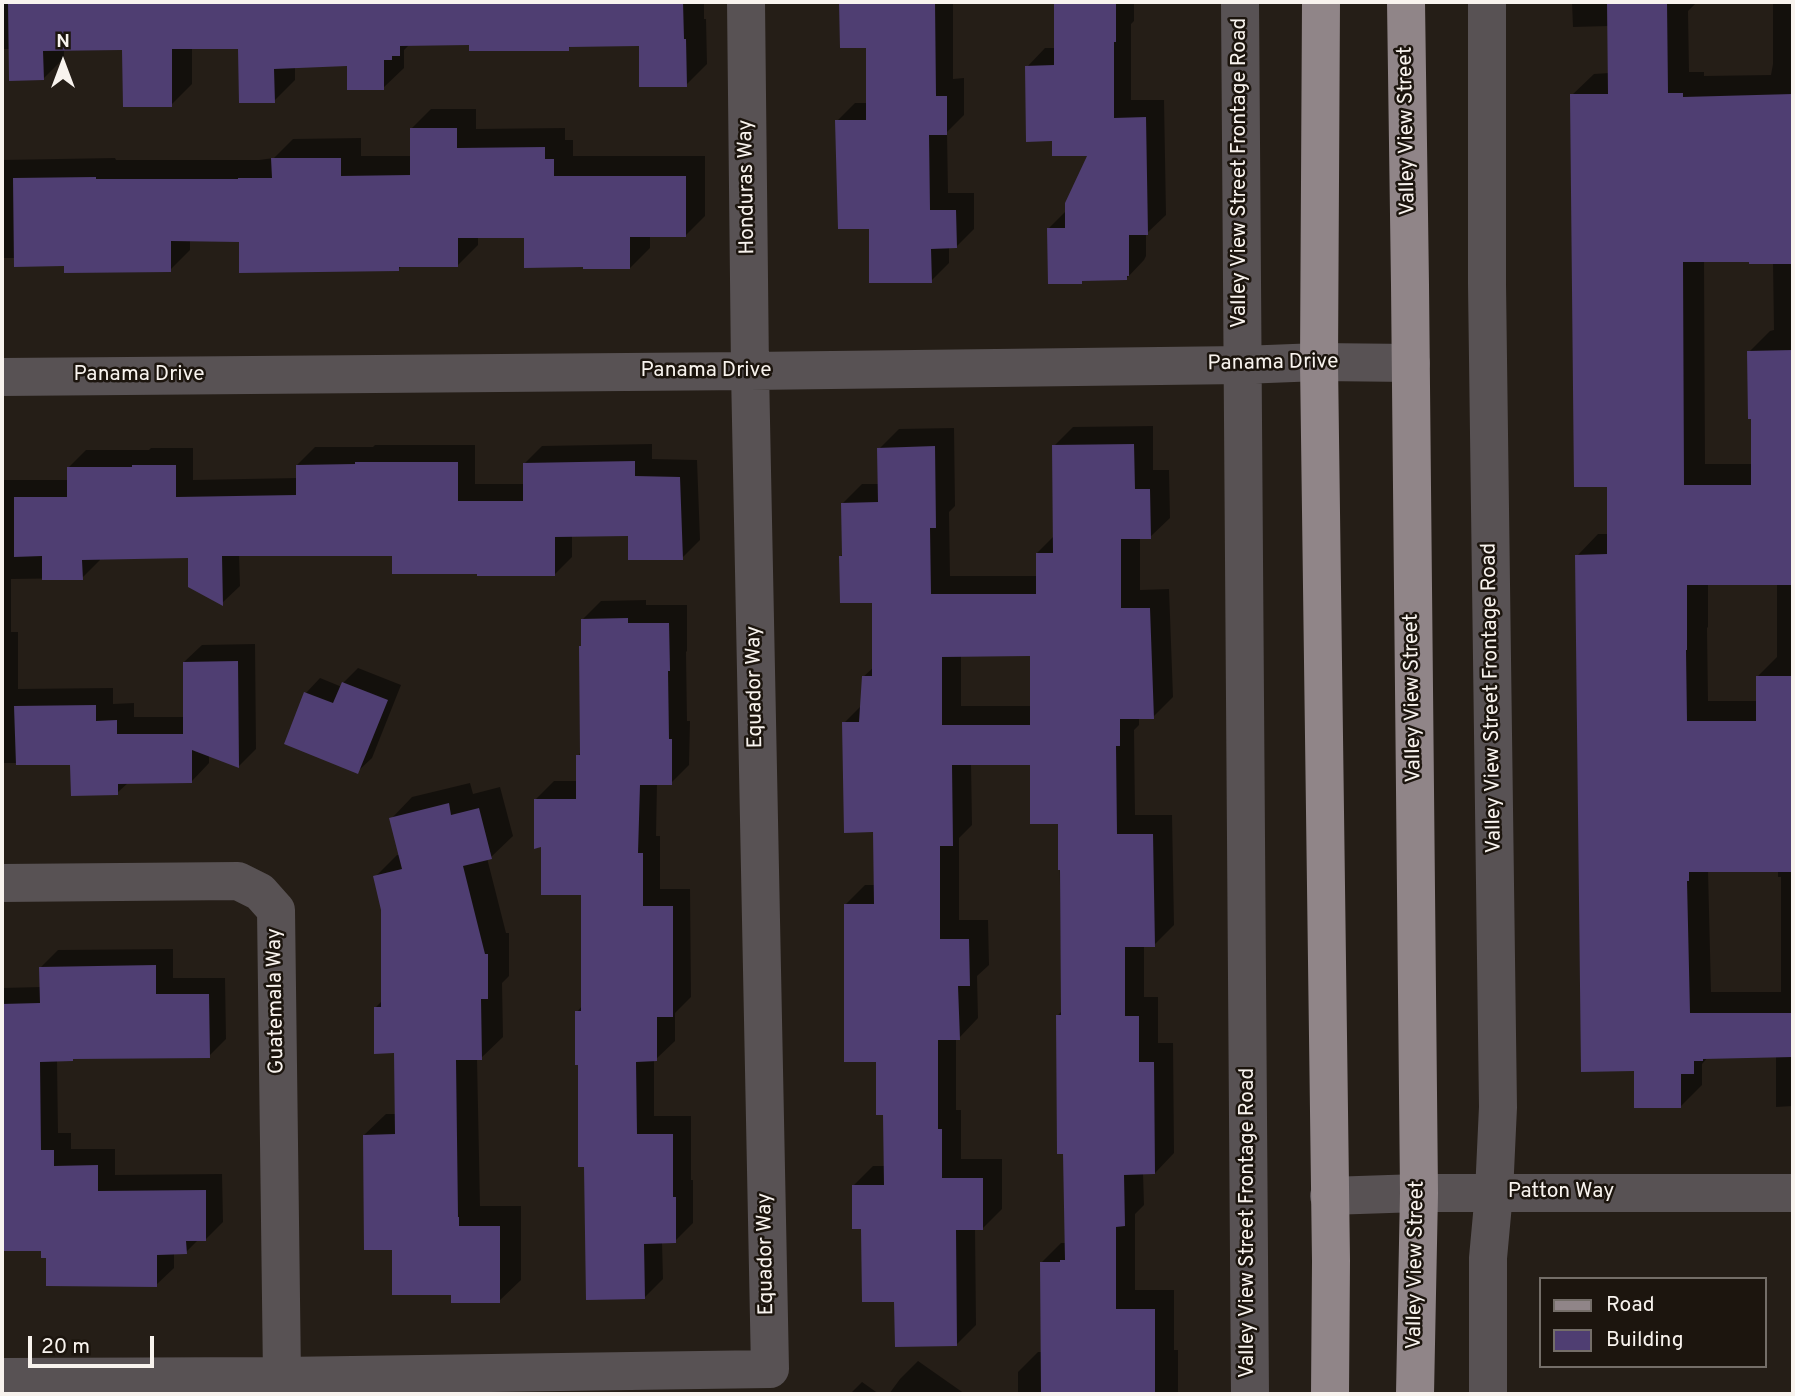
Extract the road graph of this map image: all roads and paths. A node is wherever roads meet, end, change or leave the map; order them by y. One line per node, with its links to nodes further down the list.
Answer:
1 (746, 2): 9 (street, Honduras Way)
2 (1240, 2): 8 (street, Valley View Street Frontage Road)
3 (1321, 2): 6 (main road)
4 (1406, 2): 7 (main road, Valley View Street)
5 (1487, 2): 13 (street, Valley View Street Frontage Road)
6 (1320, 362): 7 (street, Panama Drive); 8 (street, Panama Drive); 15 (main road)
7 (1411, 363): 12 (main road, Valley View Street)
8 (1242, 365): 9 (street, Panama Drive); 18 (street, Valley View Street Frontage Road)
9 (750, 371): 10 (street, Panama Drive); 17 (street, Equador Way)
10 (2, 377)
11 (2, 883): 17 (street, Guatemala Way)
12 (1419, 1193): 13 (street, Patton Way); 15 (street, Patton Way); 20 (main road, Valley View Street)
13 (1494, 1193): 14 (street, Patton Way); 21 (street, Valley View Street Frontage Road)
14 (1793, 1193)
15 (1329, 1196): 19 (main road)
16 (2, 1377): 17 (street, Equador Way)
17 (282, 1377)
18 (1250, 1394)
19 (1330, 1394)
20 (1415, 1394)
21 (1488, 1394)

